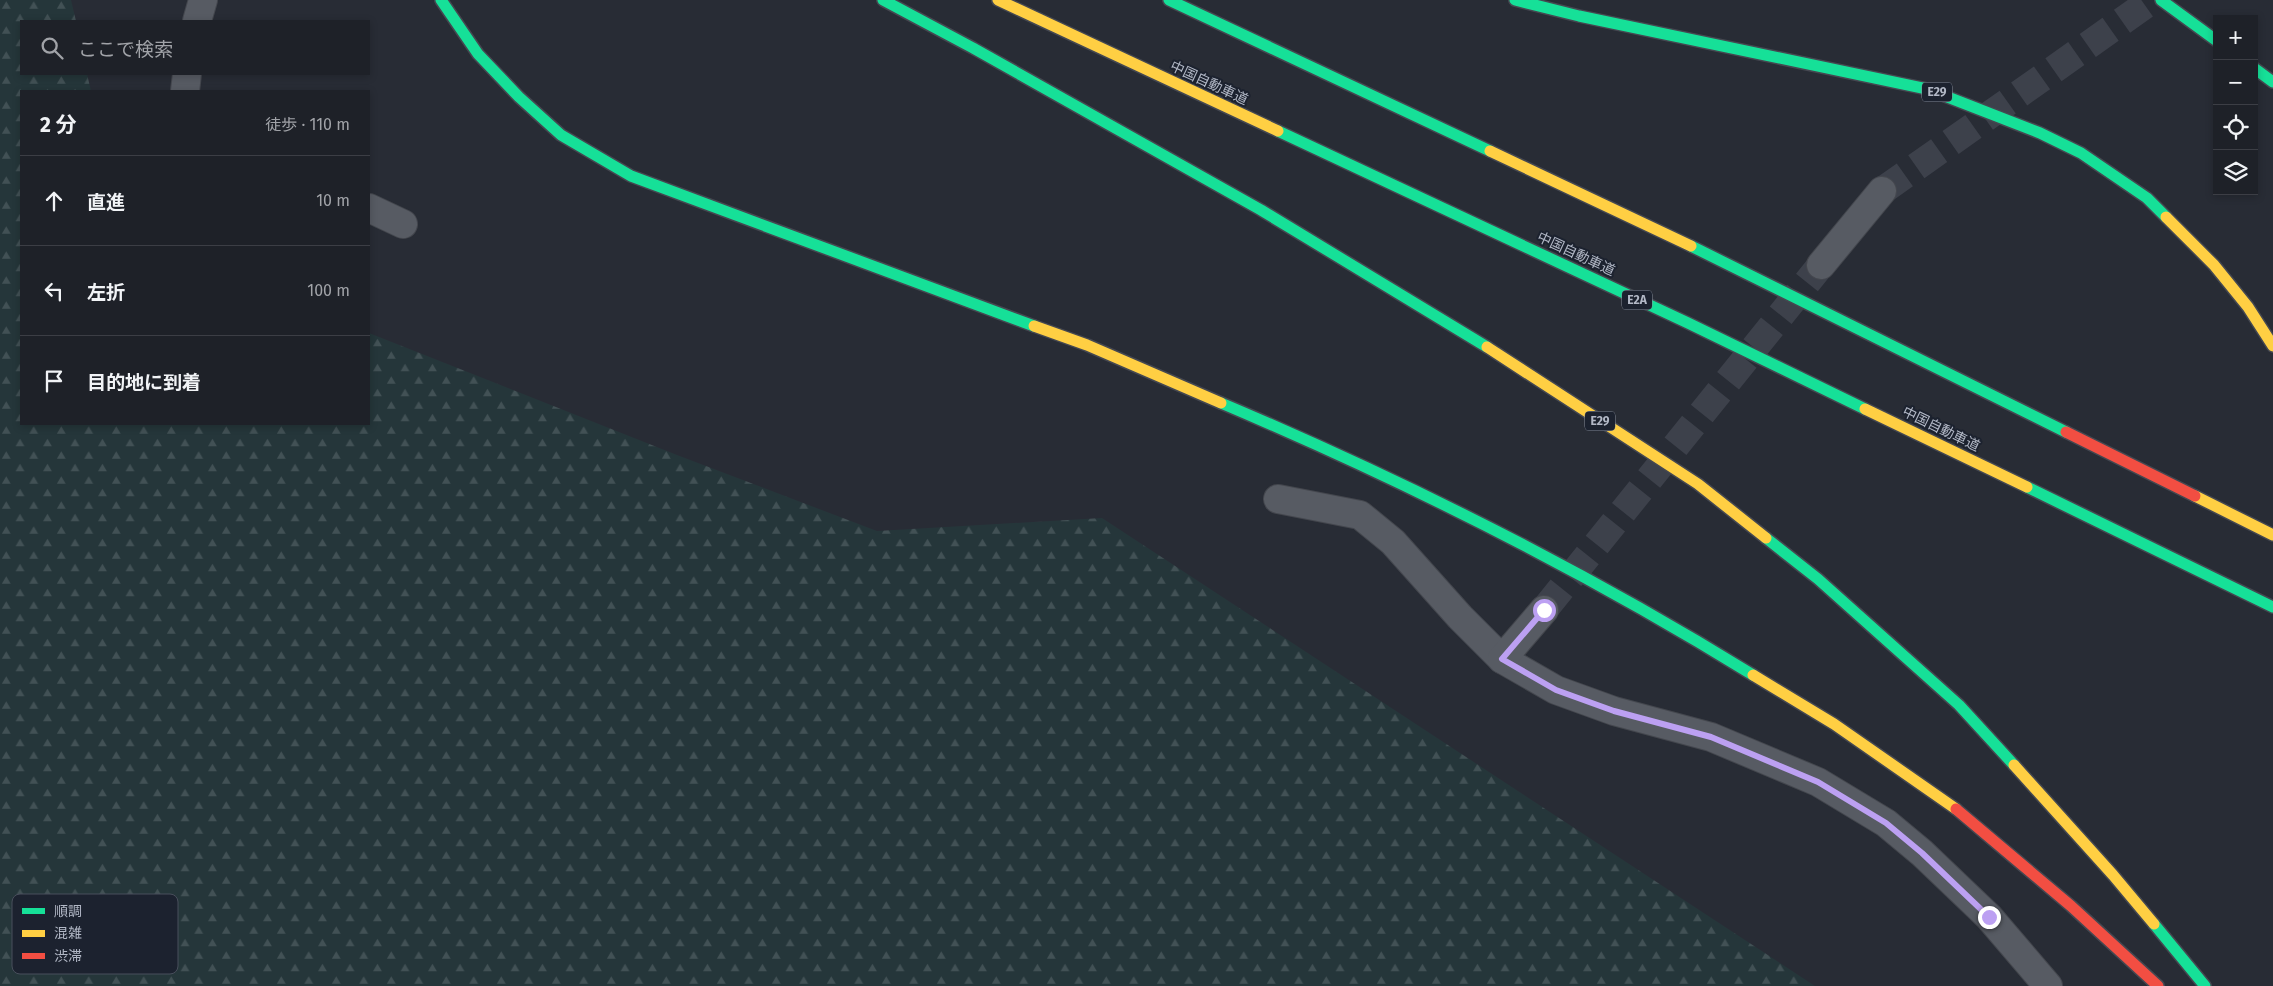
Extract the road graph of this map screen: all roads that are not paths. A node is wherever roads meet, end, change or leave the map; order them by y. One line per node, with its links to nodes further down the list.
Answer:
1 (204, 0): 8 (street)
2 (440, 0): 25 (highway)
3 (883, 0): 26 (highway, E29)
4 (998, 0): 21 (highway, 中国自動車道 / E2A)
5 (1169, 0): 20 (highway)
6 (1515, 0): 18 (highway, E29)
7 (2160, 0): 9 (highway)
8 (197, 20)
9 (2213, 38)
10 (2258, 71): 12 (highway)
11 (187, 75): 13 (street)
12 (2273, 82)
13 (185, 90)
14 (1882, 191): 17 (street)
15 (370, 208): 16 (street)
16 (403, 224)
17 (1821, 266)
18 (2273, 346)
19 (1278, 499): 23 (street)
20 (2273, 535)
21 (2273, 607)
22 (1544, 610): 23 (street)
23 (1502, 659): 24 (street)
24 (2048, 986)
25 (2158, 986)
26 (2205, 986)

